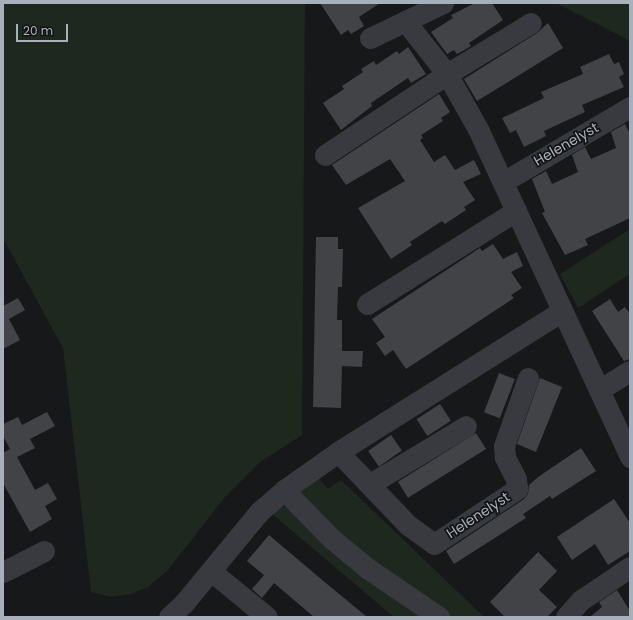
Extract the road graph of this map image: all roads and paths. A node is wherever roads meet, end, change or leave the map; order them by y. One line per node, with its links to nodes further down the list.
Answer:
1 (443, 3): 2 (street)
2 (405, 21): 4 (street); 5 (street)
3 (531, 23): 5 (street)
4 (370, 38)
5 (447, 74): 7 (street); 8 (street)
6 (630, 107): 8 (street, Helenelyst)
7 (325, 155)
8 (503, 182): 9 (street)
9 (516, 211): 10 (street); 11 (street)
10 (367, 304)
11 (562, 311): 14 (street); 16 (street)
12 (630, 371): 14 (street)
13 (528, 378): 18 (street, Helenelyst)
14 (599, 390): 17 (street)
15 (466, 426): 18 (street)
16 (338, 452): 18 (street, Helenelyst); 19 (street)
17 (630, 457)
18 (370, 484)
19 (284, 490): 23 (street); 26 (street)
20 (44, 551): 22 (street)
21 (630, 567): 27 (street)
22 (3, 572)
23 (211, 572): 24 (street); 25 (street)
24 (169, 617)
25 (267, 617)
26 (439, 617)
27 (566, 617)

